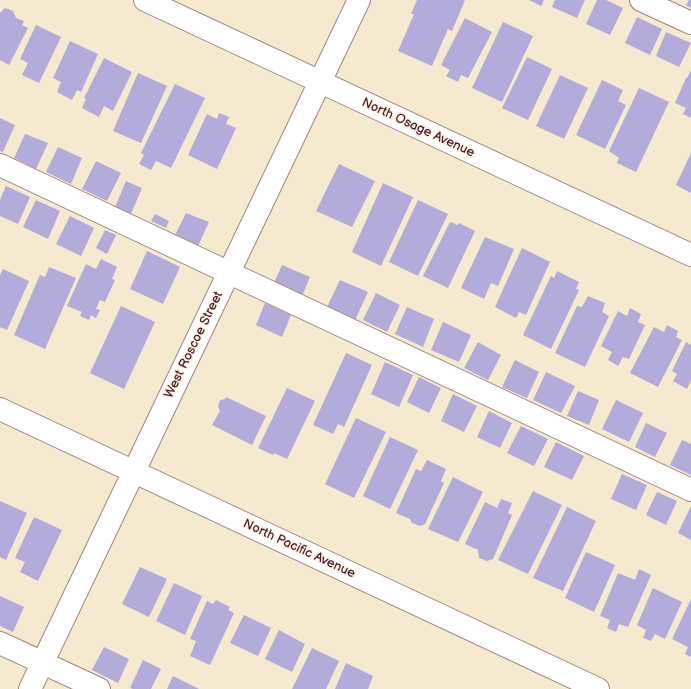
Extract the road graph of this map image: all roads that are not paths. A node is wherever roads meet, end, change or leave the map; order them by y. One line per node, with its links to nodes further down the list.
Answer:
1 (145, 0): 5 (street, North Osage Avenue)
2 (359, 0): 5 (street, West Roscoe Street)
3 (641, 0): 4 (street)
4 (691, 23)
5 (319, 82): 7 (street, North Osage Avenue); 8 (street, West Roscoe Street)
6 (0, 165): 8 (street)
7 (691, 255)
8 (228, 273): 10 (street, West Roscoe Street); 11 (street)
9 (0, 409): 10 (street, North Pacific Avenue)
10 (133, 472): 13 (street, West Roscoe Street); 16 (street, North Pacific Avenue)
11 (691, 490)
12 (0, 643): 13 (street)
13 (42, 663): 14 (street, West Roscoe Street); 15 (street)
14 (30, 689)
15 (99, 689)
16 (598, 689)

